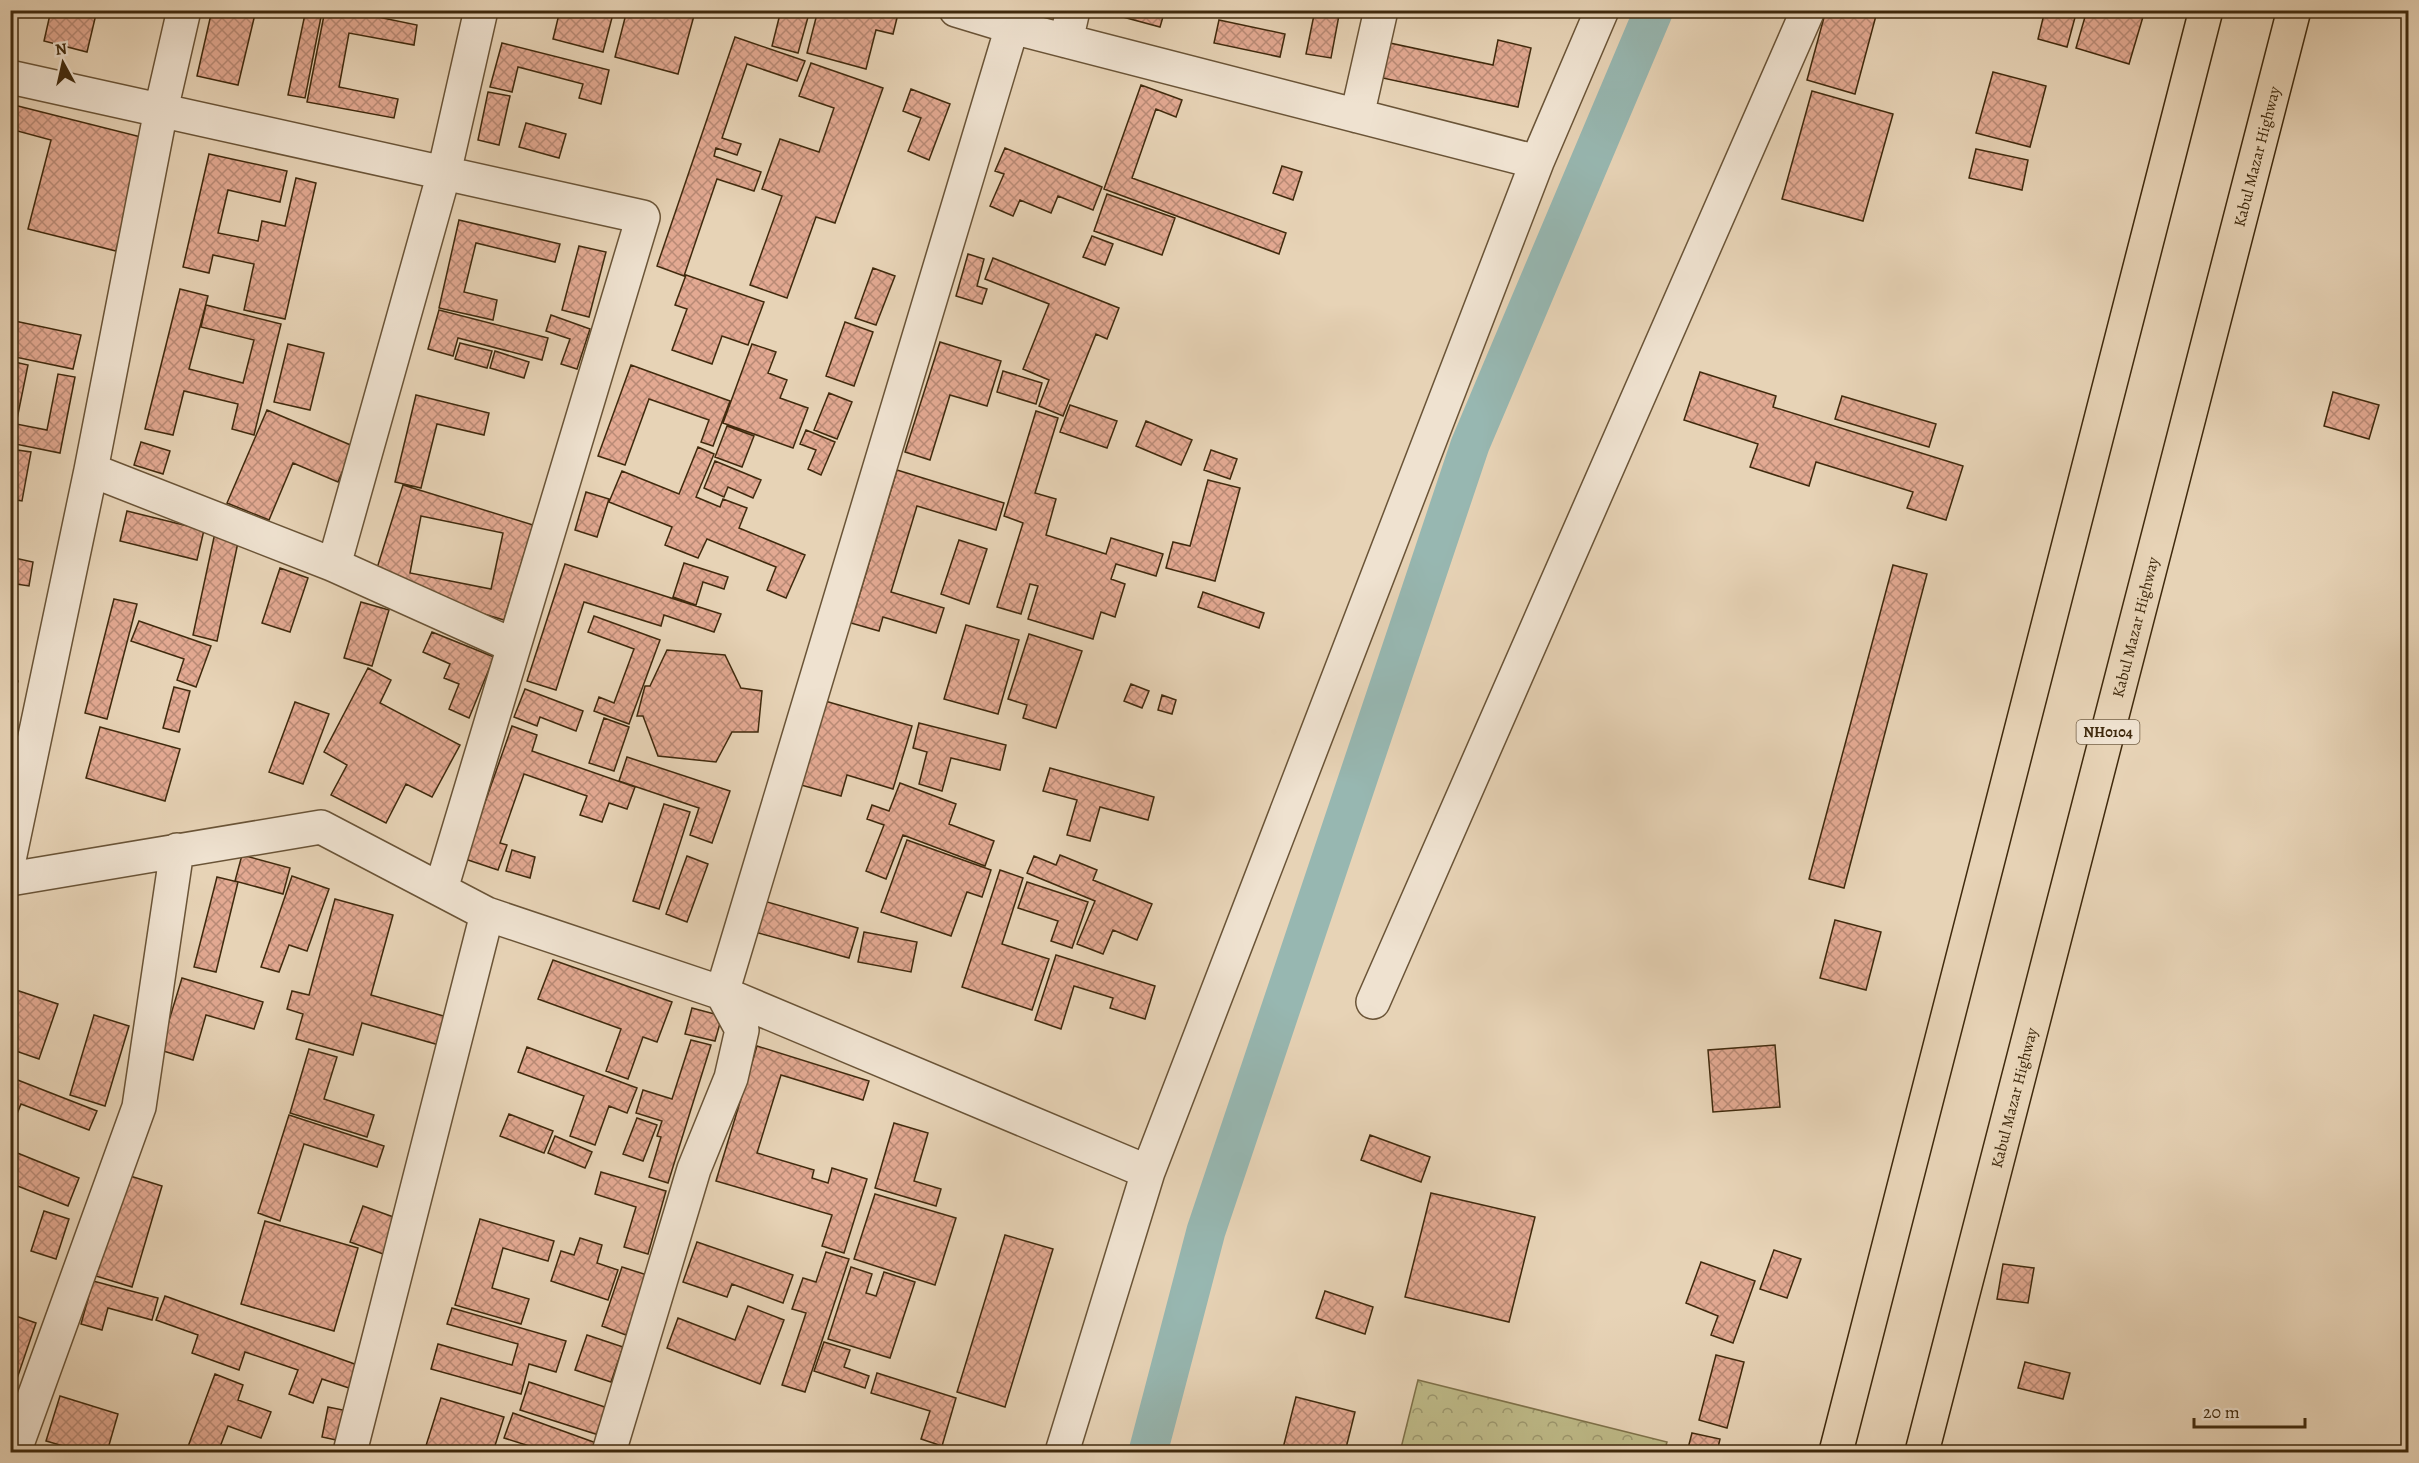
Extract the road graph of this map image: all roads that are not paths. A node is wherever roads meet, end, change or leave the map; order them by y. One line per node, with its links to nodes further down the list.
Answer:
1 (184, 10): 12 (street)
2 (481, 10): 15 (street)
3 (956, 10): 10 (street)
4 (1381, 10): 13 (street)
5 (1602, 10): 14 (street)
6 (1808, 10): 25 (street)
7 (2206, 10): 31 (highway)
8 (2294, 10): 32 (highway, Kabul Mazar Highway / NH0104)
9 (1070, 26): 10 (street); 13 (street)
10 (1012, 27): 24 (street)
11 (10, 77): 12 (street)
12 (161, 111): 15 (street); 16 (street)
13 (1357, 116): 14 (street)
14 (1537, 162): 26 (street)
15 (444, 173): 17 (street); 18 (street)
16 (91, 470): 17 (street); 20 (street)
17 (333, 565): 18 (street)
18 (514, 646): 22 (street)
19 (177, 850): 21 (street); 22 (street); 27 (street)
20 (10, 855)
21 (10, 879)
22 (441, 889): 23 (street)
23 (487, 914): 24 (street); 28 (street)
24 (722, 993): 26 (street); 29 (street)
25 (1373, 1002)
26 (1148, 1172): 30 (street)
27 (18, 1448)
28 (350, 1452)
29 (609, 1452)
30 (1062, 1452)
31 (1836, 1452)
32 (1922, 1452)

